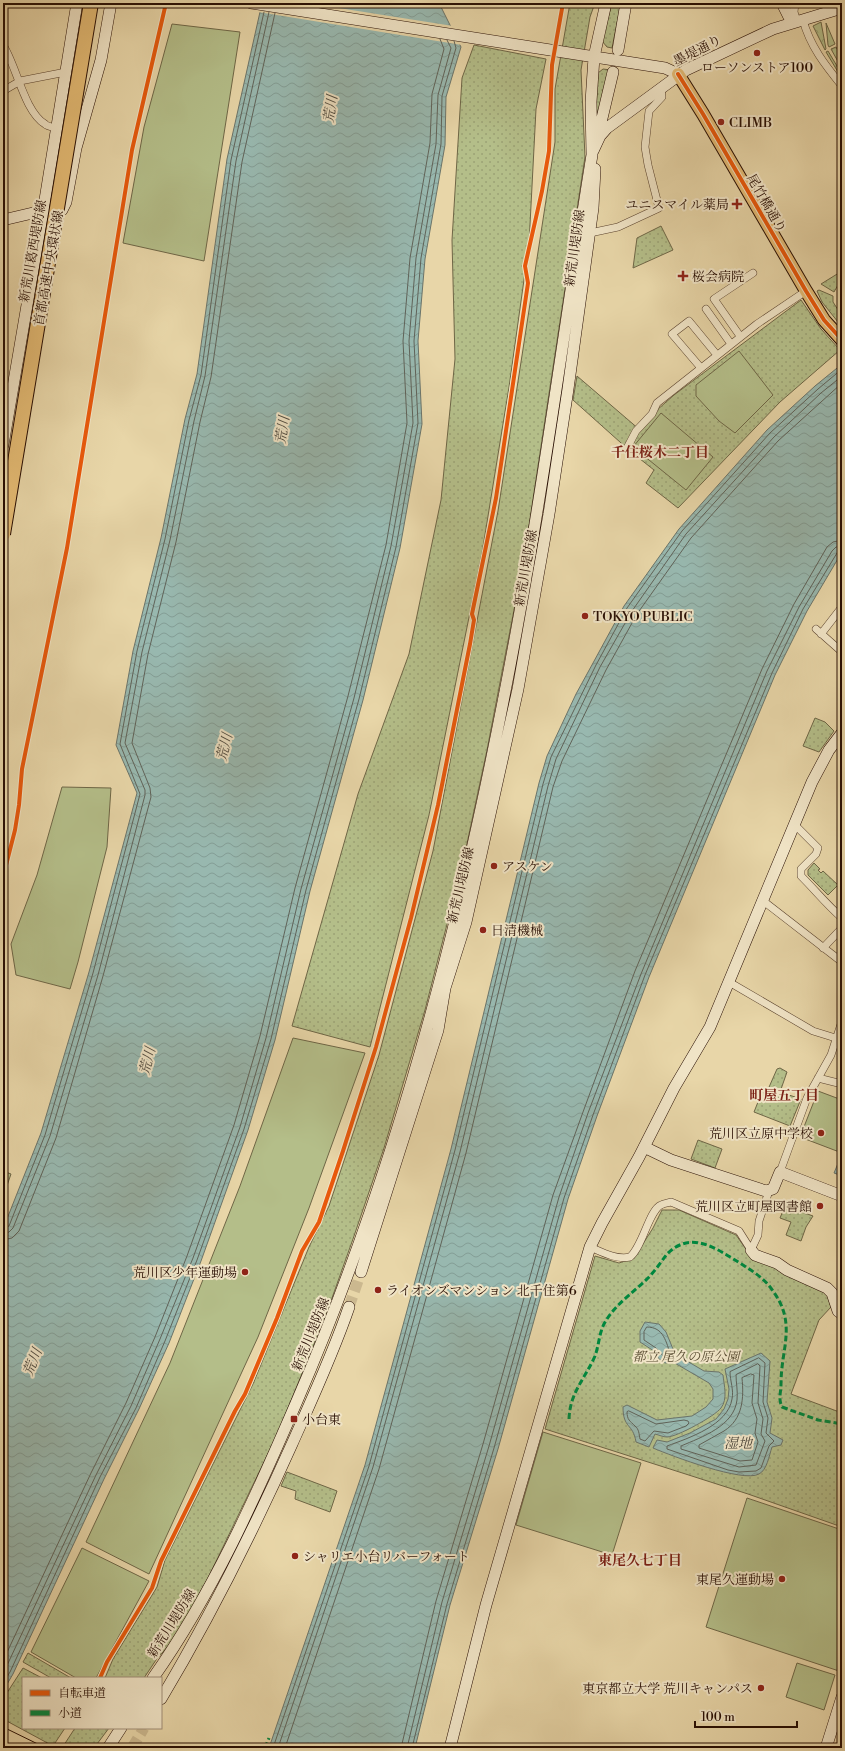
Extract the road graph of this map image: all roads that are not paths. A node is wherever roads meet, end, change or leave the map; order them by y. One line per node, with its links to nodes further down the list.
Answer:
1 (77, 3): 16 (main road, 新荒川葛西堤防線)
2 (82, 3): 39 (highway, 首都高速中央環状線)
3 (86, 3): 26 (main road, 新荒川葛西堤防線)
4 (91, 3): 41 (highway, 首都高速中央環状線, bridge)
5 (111, 3): 26 (main road)
6 (251, 3): 15 (main road)
7 (606, 3): 15 (main road, 新荒川堤防線)
8 (626, 3): 14 (main road)
9 (785, 3): 12 (main road)
10 (795, 3): 12 (street)
11 (842, 8): 12 (main road, 墨堤通り)
12 (797, 21): 18 (main road, 墨堤通り); 20 (street)
13 (3, 45): 19 (street)
14 (618, 50)
15 (589, 56): 18 (main road); 25 (main road, 新荒川堤防線)
16 (66, 72): 19 (street); 23 (main road, 新荒川葛西堤防線)
17 (613, 72): 24 (main road)
18 (678, 74): 21 (main road, 墨堤通り); 30 (main road, 尾竹橋通り)
19 (20, 81): 22 (street); 23 (street)
20 (842, 86)
21 (661, 87): 24 (main road, 墨堤通り); 28 (street)
22 (3, 91)
23 (57, 128): 26 (main road, 新荒川葛西堤防線)
24 (596, 142): 25 (main road, 墨堤通り)
25 (592, 155): 28 (main road, 新荒川堤防線); 51 (main road, 新荒川堤防線)
26 (48, 213): 27 (main road); 37 (main road, 新荒川葛西堤防線); 40 (main road, 新荒川葛西堤防線)
27 (3, 220)
28 (590, 233): 51 (main road, 新荒川堤防線)
29 (753, 273): 32 (street)
30 (806, 290): 32 (street); 33 (main road, 尾竹橋通り)
31 (706, 309): 34 (street)
32 (740, 336): 34 (street)
33 (842, 340)
34 (731, 344): 35 (street)
35 (717, 355): 36 (street); 36 (street)
36 (701, 368): 38 (street)
37 (3, 445)
38 (626, 450)
39 (3, 476)
40 (3, 502)
41 (3, 534)
42 (842, 607): 43 (street)
43 (842, 652)
44 (842, 733): 45 (main road)
45 (793, 826): 46 (main road); 47 (street)
46 (762, 900): 49 (street); 52 (main road)
47 (842, 918)
48 (842, 928): 49 (street)
49 (823, 948): 50 (street)
50 (842, 962)
51 (444, 979): 63 (main road, 新荒川堤防線); 66 (main road, 新荒川堤防線)
52 (729, 982): 54 (street); 57 (main road)
53 (842, 1021): 54 (street)
54 (840, 1040): 55 (street)
55 (818, 1078): 56 (street); 58 (street)
56 (842, 1084)
57 (644, 1147): 59 (main road); 61 (main road)
58 (780, 1172): 59 (main road); 60 (main road)
59 (769, 1191): 62 (street)
60 (842, 1196)
61 (590, 1247): 62 (street); 71 (main road)
62 (751, 1250): 65 (main road)
63 (362, 1272)
64 (349, 1307): 67 (main road, 新荒川堤防線)
65 (842, 1314)
66 (154, 1677)
67 (162, 1697)
68 (842, 1697): 72 (main road)
69 (120, 1729): 70 (main road)
70 (108, 1748)
71 (450, 1748)
72 (826, 1748)

